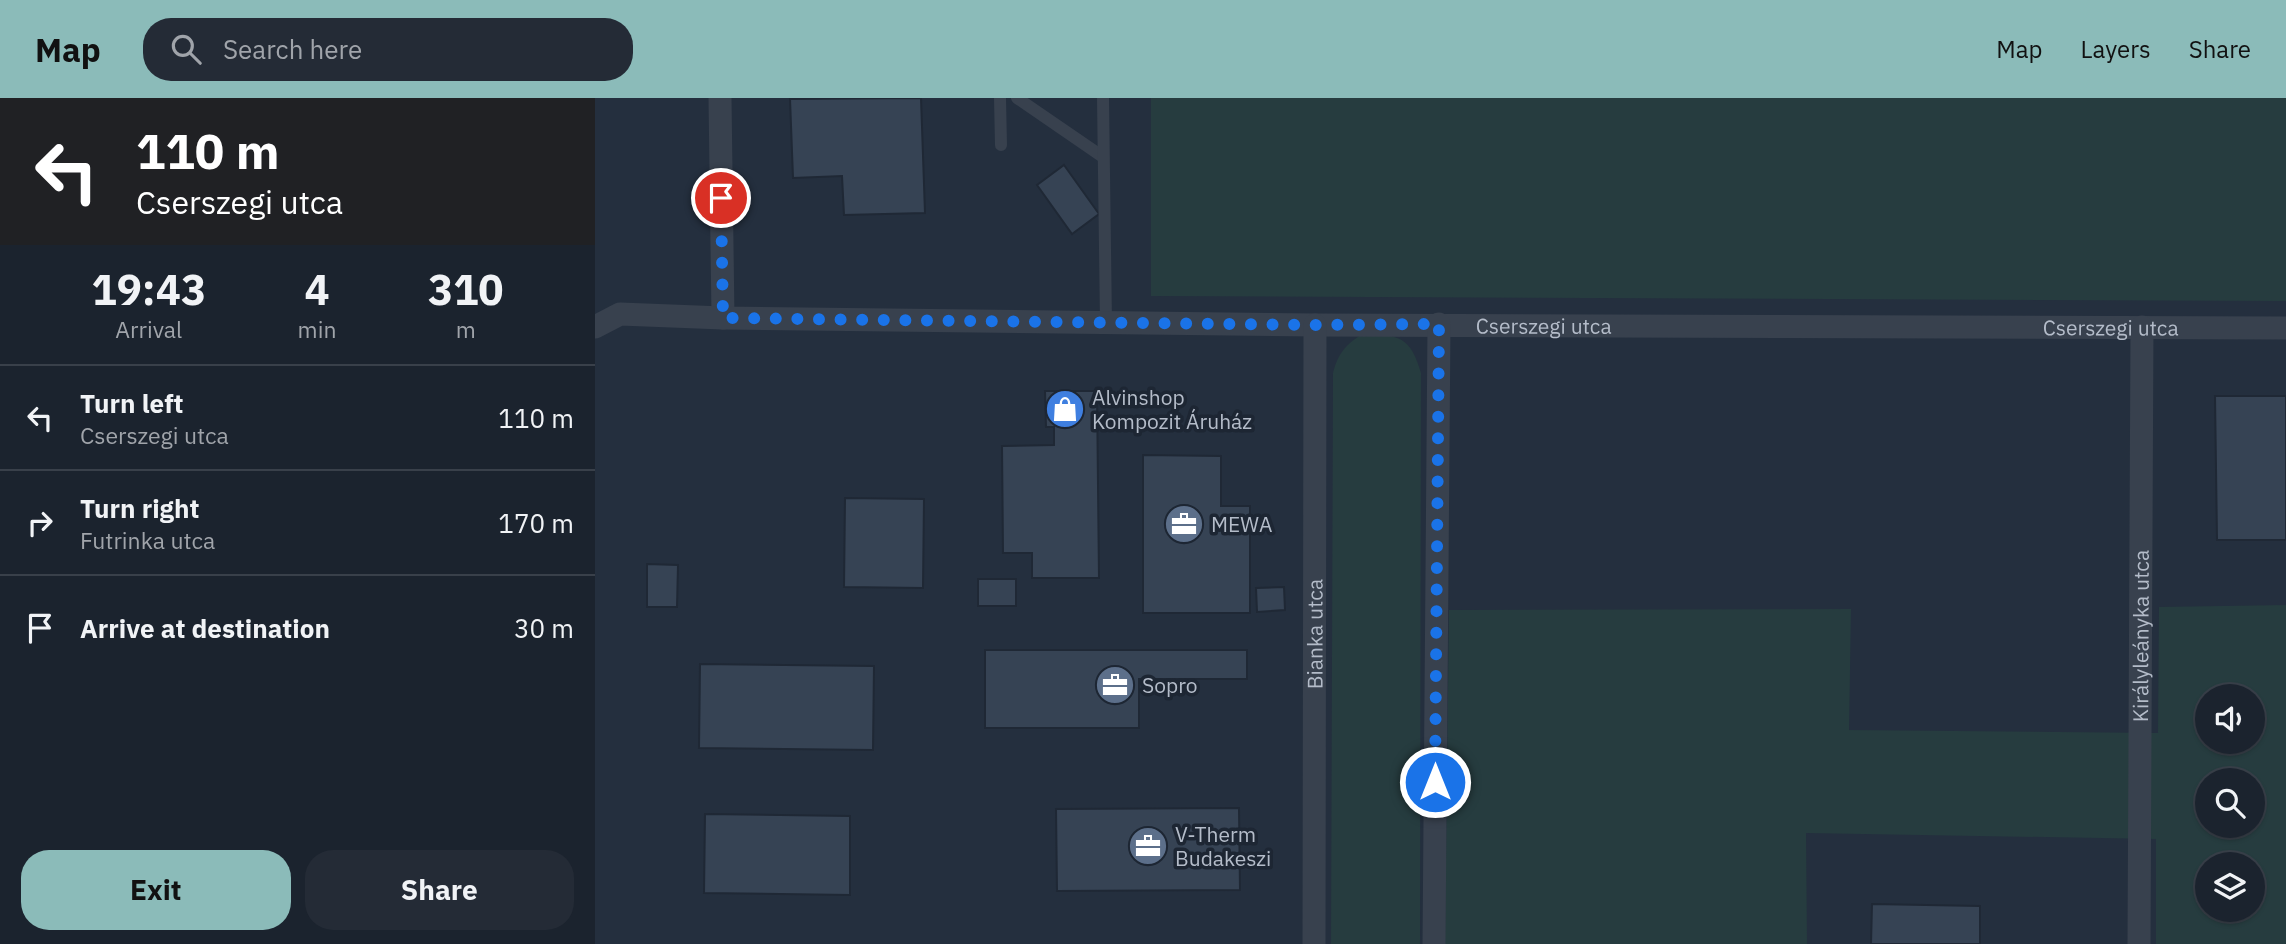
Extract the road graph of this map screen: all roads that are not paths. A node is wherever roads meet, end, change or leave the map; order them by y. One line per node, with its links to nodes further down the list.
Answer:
1 (720, 98): 7 (street)
2 (1000, 98): 5 (lane)
3 (1017, 98): 6 (lane)
4 (1103, 98): 6 (lane)
5 (1001, 145)
6 (1103, 157): 8 (lane)
7 (723, 318): 8 (street, Cserszegi utca); 11 (street, Cserszegi utca)
8 (1106, 323): 10 (street, Cserszegi utca)
9 (1439, 324): 10 (street, Cserszegi utca); 12 (street, Cserszegi utca); 15 (street)
10 (1315, 325): 14 (street, Bianka utca)
11 (595, 327)
12 (2142, 327): 13 (street, Cserszegi utca); 16 (street, Királyleányka utca)
13 (2286, 328)
14 (1314, 944)
15 (1434, 944)
16 (2139, 944)

